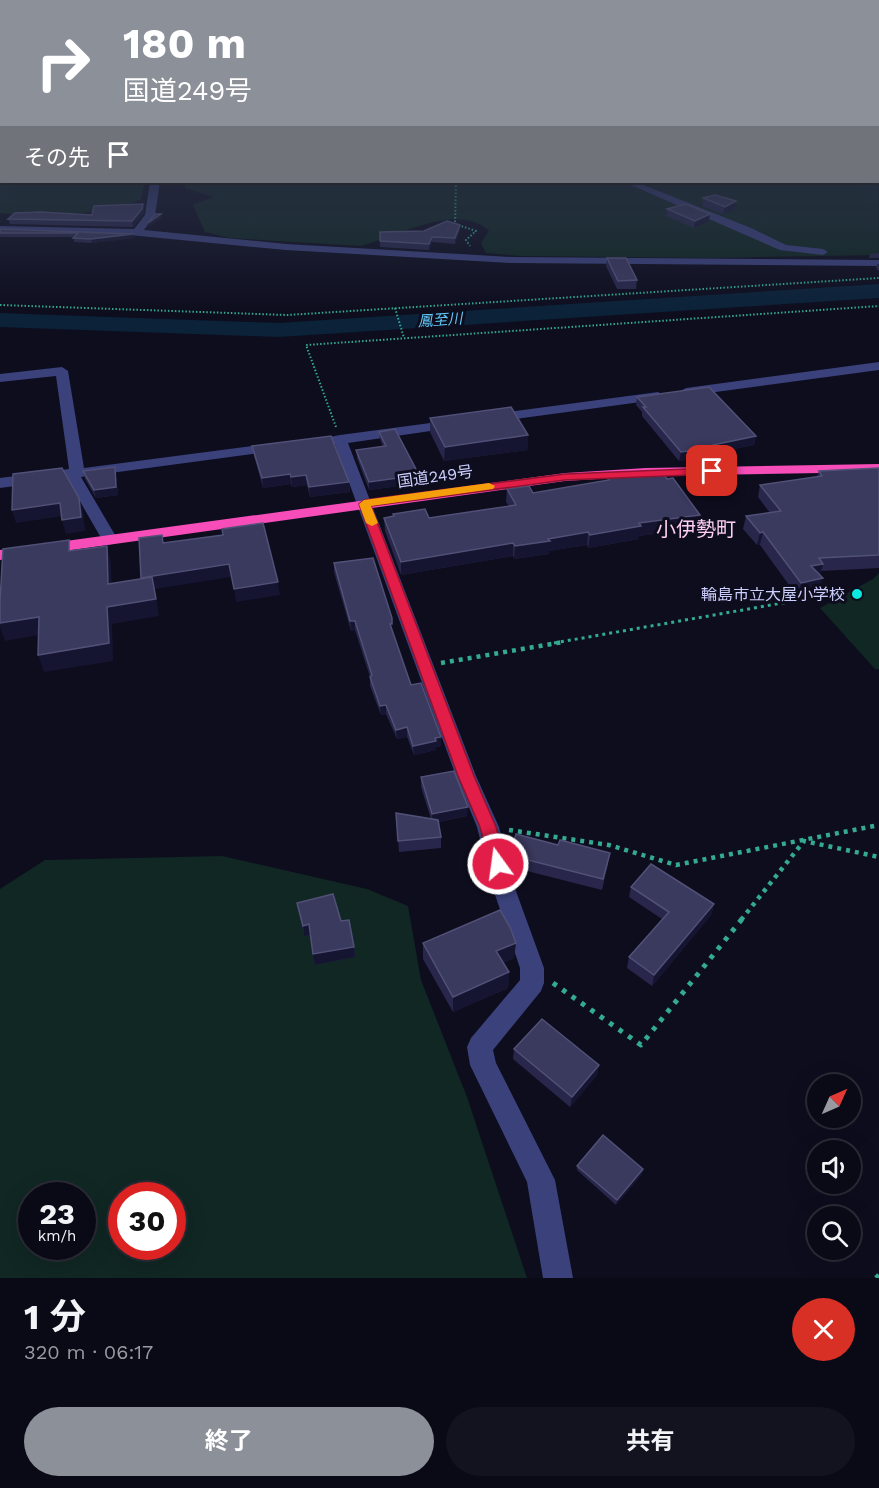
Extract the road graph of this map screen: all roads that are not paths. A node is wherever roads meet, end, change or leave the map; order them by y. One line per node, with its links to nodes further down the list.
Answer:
1 (153, 194): 4 (street)
2 (655, 194): 5 (street)
3 (0, 229): 4 (street)
4 (137, 233): 6 (street)
5 (867, 251)
6 (879, 263)
7 (879, 366): 9 (street)
8 (0, 378): 13 (street)
9 (340, 439): 10 (street); 15 (street)
10 (317, 442)
11 (294, 445): 13 (street)
12 (879, 468): 15 (highway, 国道249号)
13 (74, 472): 14 (street); 16 (street)
14 (0, 483)
15 (364, 504): 16 (highway, 国道249号); 18 (street)
16 (110, 540): 17 (highway, 国道249号)
17 (0, 555)
18 (558, 1278)

